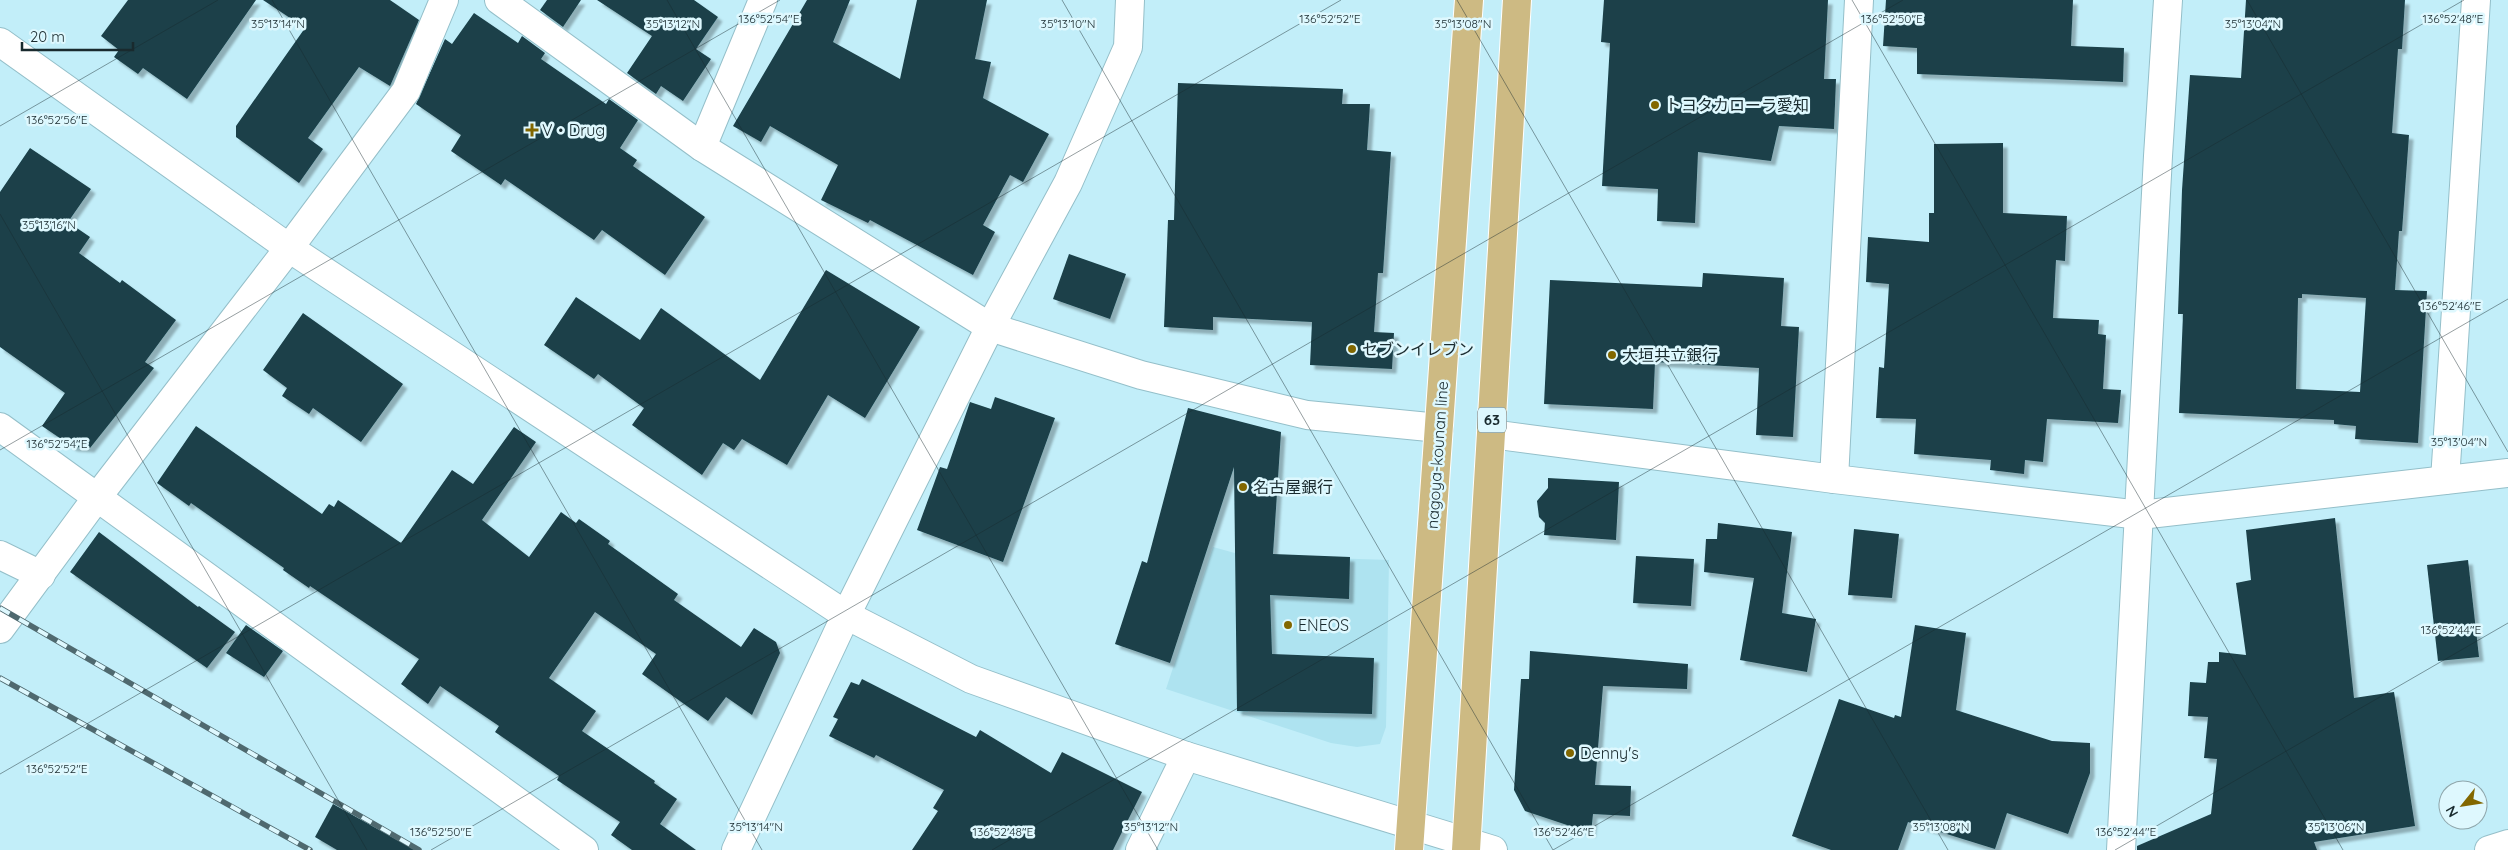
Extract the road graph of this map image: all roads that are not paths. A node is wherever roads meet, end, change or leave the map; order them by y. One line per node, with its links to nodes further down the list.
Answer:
1 (444, 0): 12 (street)
2 (499, 0): 11 (street)
3 (763, 0): 11 (street)
4 (1130, 0): 13 (street)
5 (1468, 0): 15 (main road, nagoya-kounan line)
6 (1517, 0): 16 (main road, 63)
7 (1859, 0): 18 (street)
8 (2168, 0): 21 (street)
9 (2476, 0): 19 (street)
10 (0, 42): 12 (street)
11 (702, 147): 13 (street)
12 (289, 248): 20 (street); 24 (street)
13 (990, 327): 15 (street); 24 (street)
14 (0, 427): 20 (street)
15 (1439, 428): 27 (main road, nagoya-kounan line)
16 (1491, 434): 18 (street); 29 (main road, 63)
17 (2508, 474): 19 (street)
18 (1834, 479): 21 (street)
19 (2445, 480): 21 (street)
20 (98, 496): 23 (street); 30 (street)
21 (2140, 515): 35 (street)
22 (0, 556): 23 (street)
23 (41, 575): 25 (street)
24 (846, 615): 26 (street); 31 (street)
25 (0, 630)
26 (1186, 756): 27 (street); 32 (street)
27 (1411, 823): 29 (street); 33 (main road, nagoya-kounan line)
28 (2508, 844): 36 (street)
29 (1466, 845): 34 (street)
30 (584, 850)
31 (736, 850)
32 (1140, 850)
33 (1409, 850)
34 (1493, 850)
35 (2121, 850)
36 (2489, 850)

